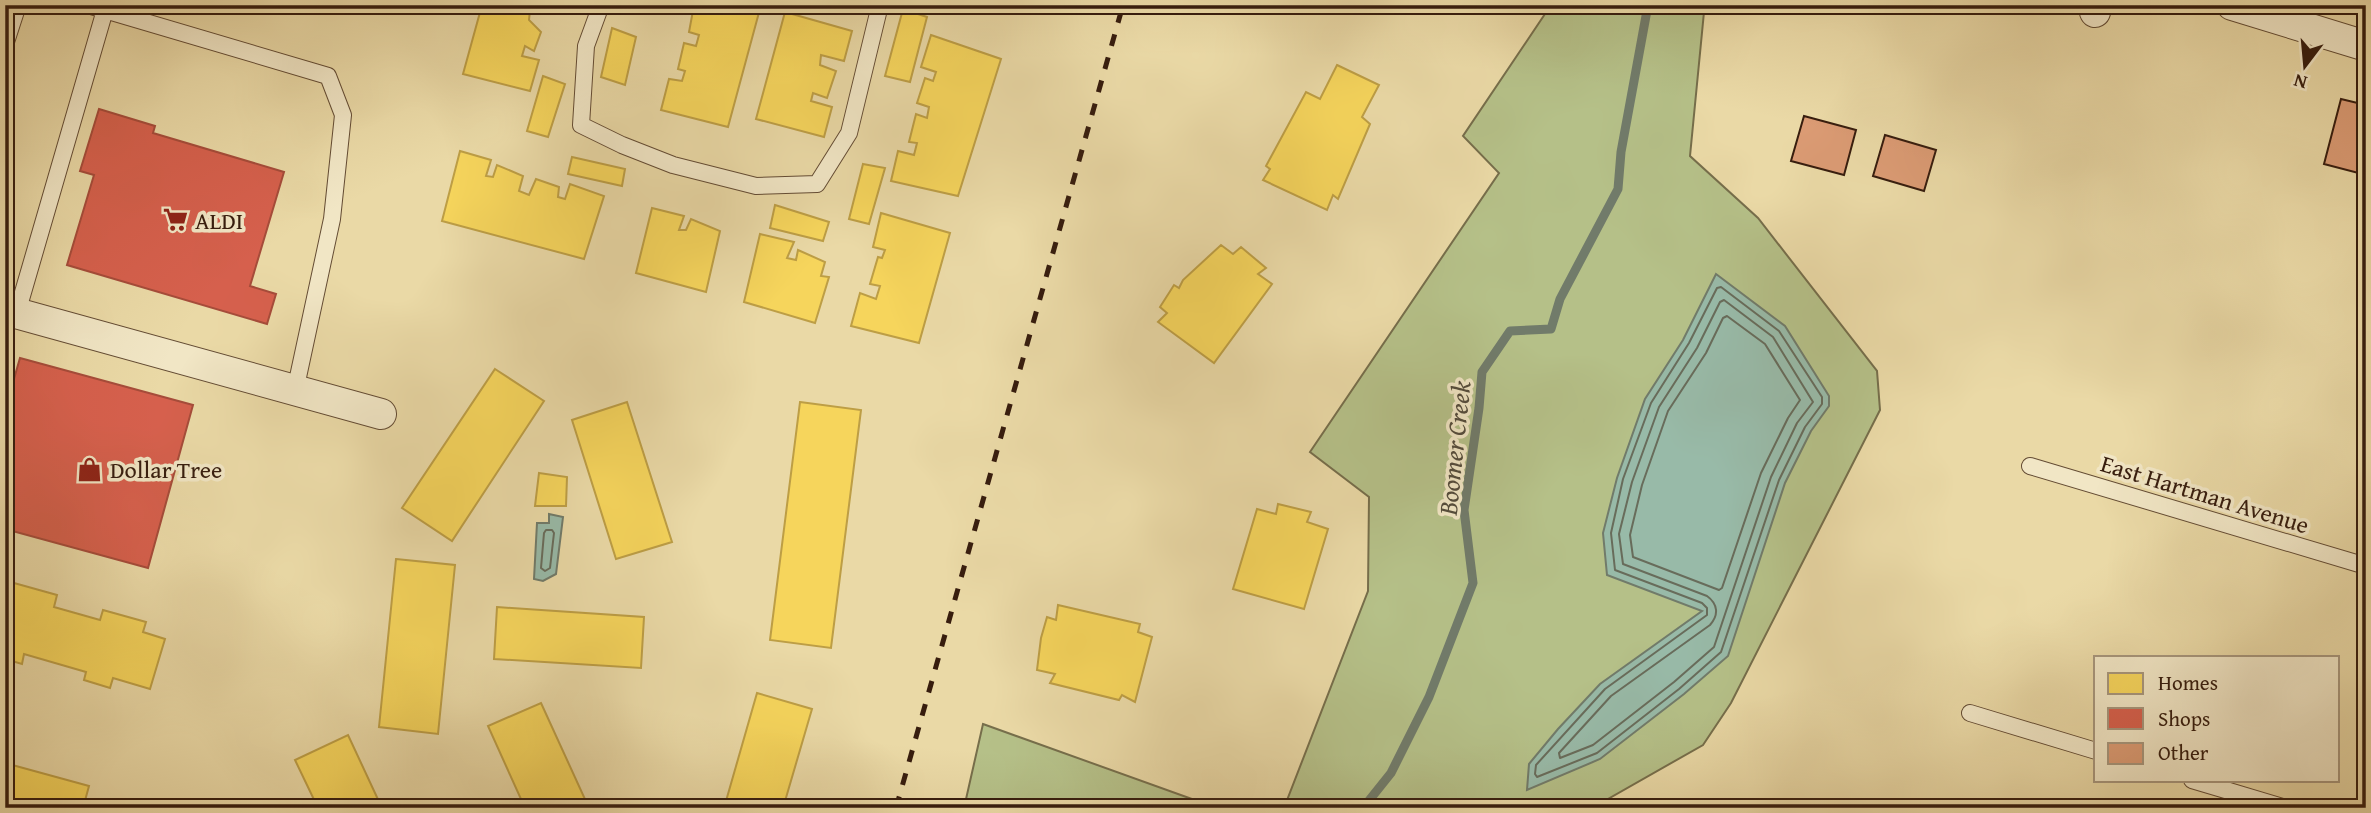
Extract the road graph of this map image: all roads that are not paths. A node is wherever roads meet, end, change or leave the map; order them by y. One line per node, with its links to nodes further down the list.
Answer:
1 (18, 5): 7 (lane)
2 (88, 5): 6 (lane)
3 (601, 5): 4 (lane)
4 (880, 5)
5 (2232, 5): 8 (street)
6 (105, 10): 9 (lane); 10 (lane)
7 (5, 45)
8 (2366, 46)
9 (11, 312): 10 (street)
10 (295, 391): 11 (street)
11 (381, 414)
12 (2030, 466): 13 (lane, East Hartman Avenue)
13 (2366, 566)
14 (1970, 713): 15 (lane)
15 (2094, 750)
16 (2199, 782): 17 (lane)
17 (2286, 808)

